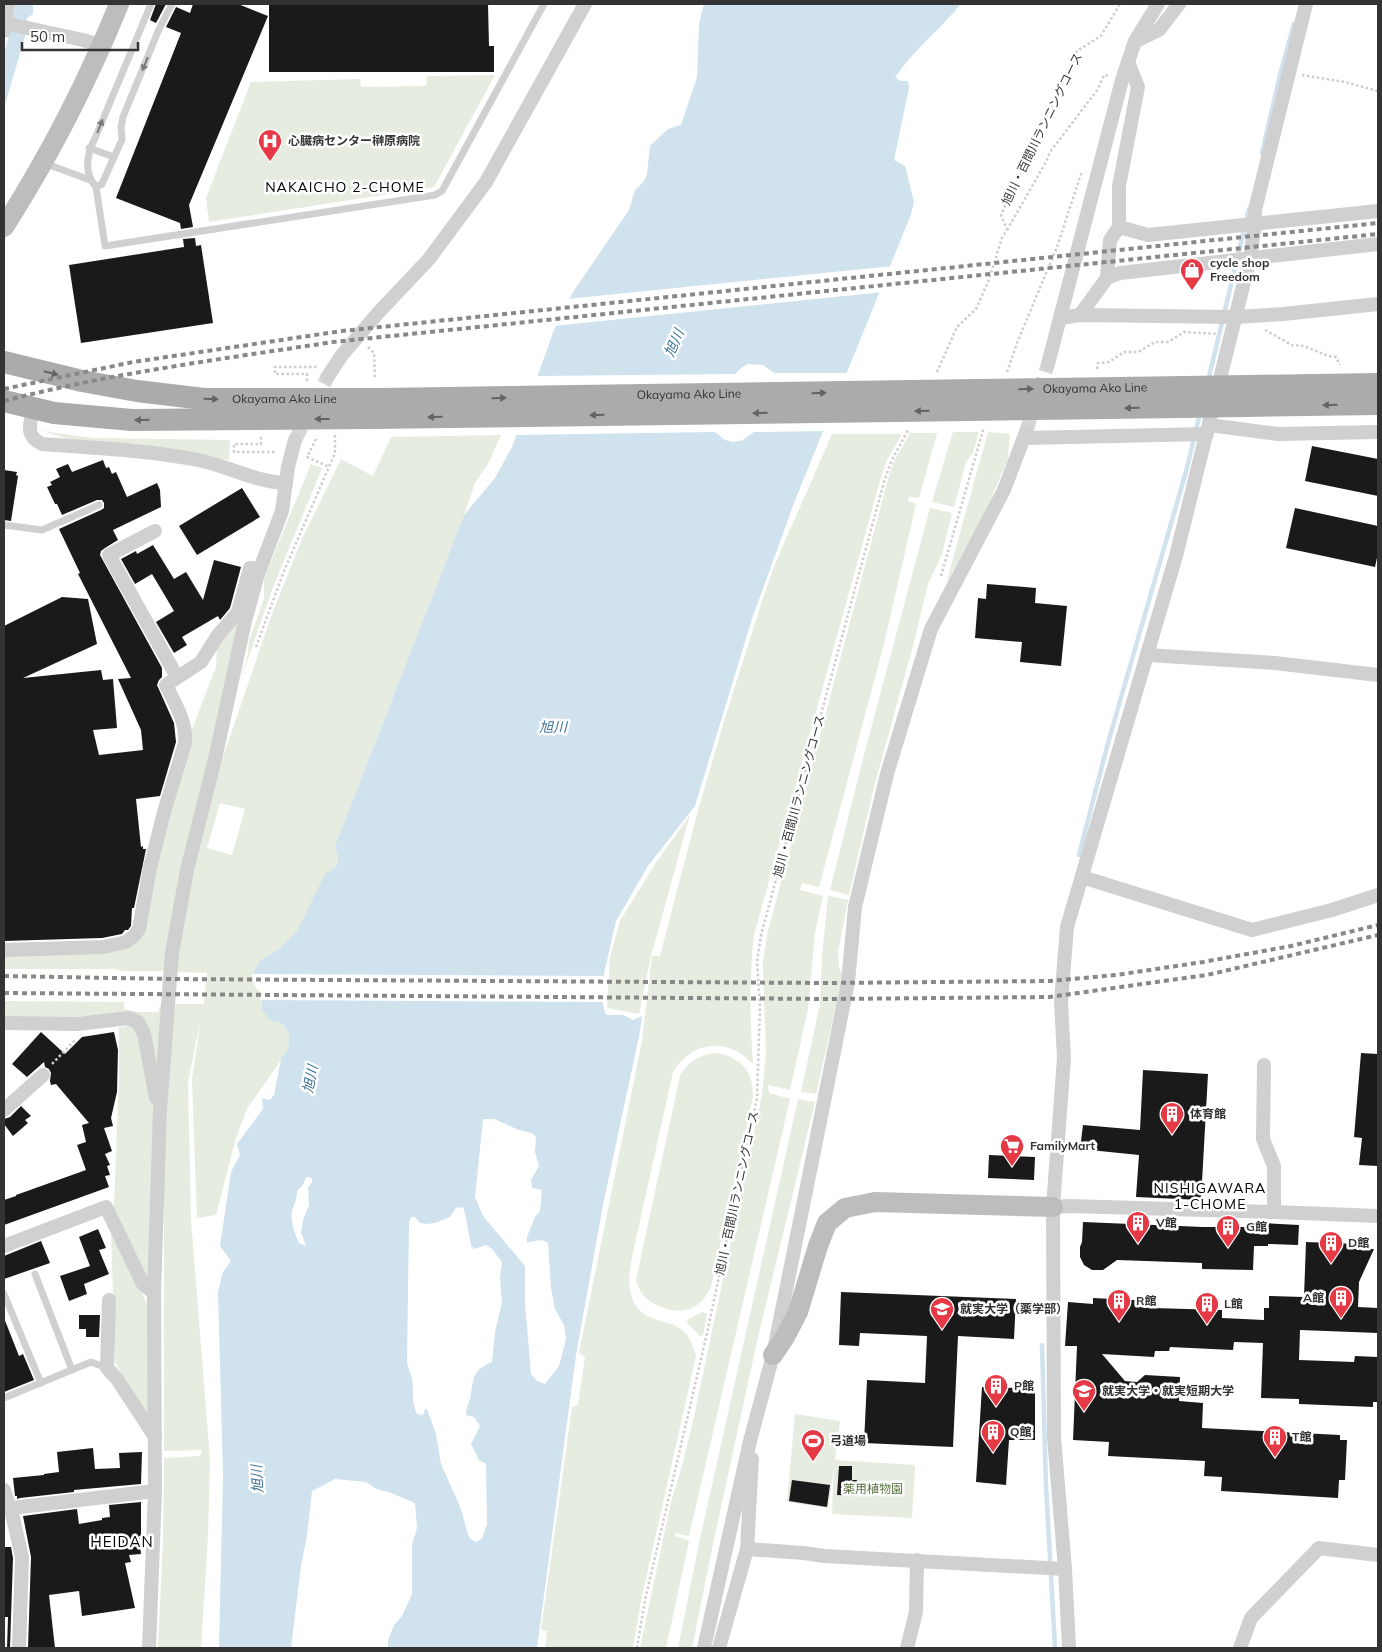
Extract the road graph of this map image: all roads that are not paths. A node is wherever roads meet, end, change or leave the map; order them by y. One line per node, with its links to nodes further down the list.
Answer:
1 (8, 4): 10 (street)
2 (119, 4): 12 (street)
3 (151, 4): 14 (lane, one-way to 3)
4 (172, 4): 15 (lane, one-way to 15)
5 (544, 4): 18 (lane)
6 (585, 4): 32 (street)
7 (1158, 4): 11 (street)
8 (1179, 4): 11 (street)
9 (1306, 4): 20 (street)
10 (6, 25): 12 (street)
11 (1135, 41): 13 (street)
12 (102, 46): 16 (street)
13 (1128, 62): 22 (street); 29 (street)
14 (90, 148): 15 (lane); 17 (lane)
15 (114, 157): 18 (lane)
16 (44, 162): 17 (lane); 21 (street)
17 (90, 180): 18 (lane)
18 (96, 187)
19 (1378, 211): 20 (street)
20 (1248, 224): 22 (street); 24 (street)
21 (4, 227)
22 (1118, 227): 25 (street)
23 (1378, 244): 24 (street)
24 (1240, 259): 25 (street); 28 (street)
25 (1107, 278): 27 (street)
26 (1378, 304): 28 (street)
27 (1080, 315): 28 (street); 29 (street)
28 (1227, 317): 39 (street)
29 (1060, 318): 31 (street)
30 (4, 362): 35 (main road, Okayama Ako Line, one-way to 35)
31 (1048, 364)
32 (324, 372)
33 (1378, 384): 34 (main road, Okayama Ako Line)
34 (1245, 396): 35 (main road, Okayama Ako Line, bridge); 37 (main road, Okayama Ako Line, one-way to 34)
35 (375, 399): 38 (main road, Okayama Ako Line, one-way to 38)
36 (4, 401): 38 (main road, Okayama Ako Line)
37 (1378, 404)
38 (32, 409): 42 (street)
39 (1201, 432): 40 (street); 47 (street); 66 (street)
40 (1378, 432)
41 (294, 440): 42 (street)
42 (286, 482): 46 (street)
43 (100, 505): 44 (lane)
44 (4, 525)
45 (155, 531): 49 (street)
46 (260, 569): 49 (street); 57 (street)
47 (1147, 655): 48 (street); 50 (street)
48 (1378, 675)
49 (177, 677): 52 (street)
50 (1082, 877): 51 (street); 58 (street)
51 (1378, 896)
52 (4, 950)
53 (4, 1023): 57 (street)
54 (1264, 1065): 59 (street)
55 (43, 1074): 56 (street)
56 (4, 1110)
57 (160, 1110): 63 (street)
58 (1053, 1207): 59 (street); 66 (street); 79 (street)
59 (1274, 1212): 60 (street)
60 (1378, 1216)
61 (4, 1246): 63 (street)
62 (35, 1274): 68 (lane)
63 (154, 1293): 71 (street)
64 (4, 1294): 69 (lane)
65 (109, 1300): 67 (street)
66 (773, 1355): 72 (street)
67 (107, 1368): 68 (lane); 71 (street)
68 (72, 1370): 69 (lane)
69 (41, 1383): 70 (lane)
70 (4, 1398)
71 (155, 1437): 74 (street)
72 (750, 1441): 76 (street); 82 (street)
73 (4, 1490): 75 (street)
74 (155, 1491): 75 (street); 81 (street)
75 (7, 1509): 80 (street)
76 (746, 1549): 78 (street); 83 (street)
77 (1378, 1555): 86 (street)
78 (917, 1560): 79 (street); 84 (street)
79 (1055, 1568): 85 (street)
80 (19, 1648)
81 (149, 1648)
82 (704, 1648)
83 (720, 1648)
84 (907, 1648)
85 (1069, 1648)
86 (1240, 1648)

